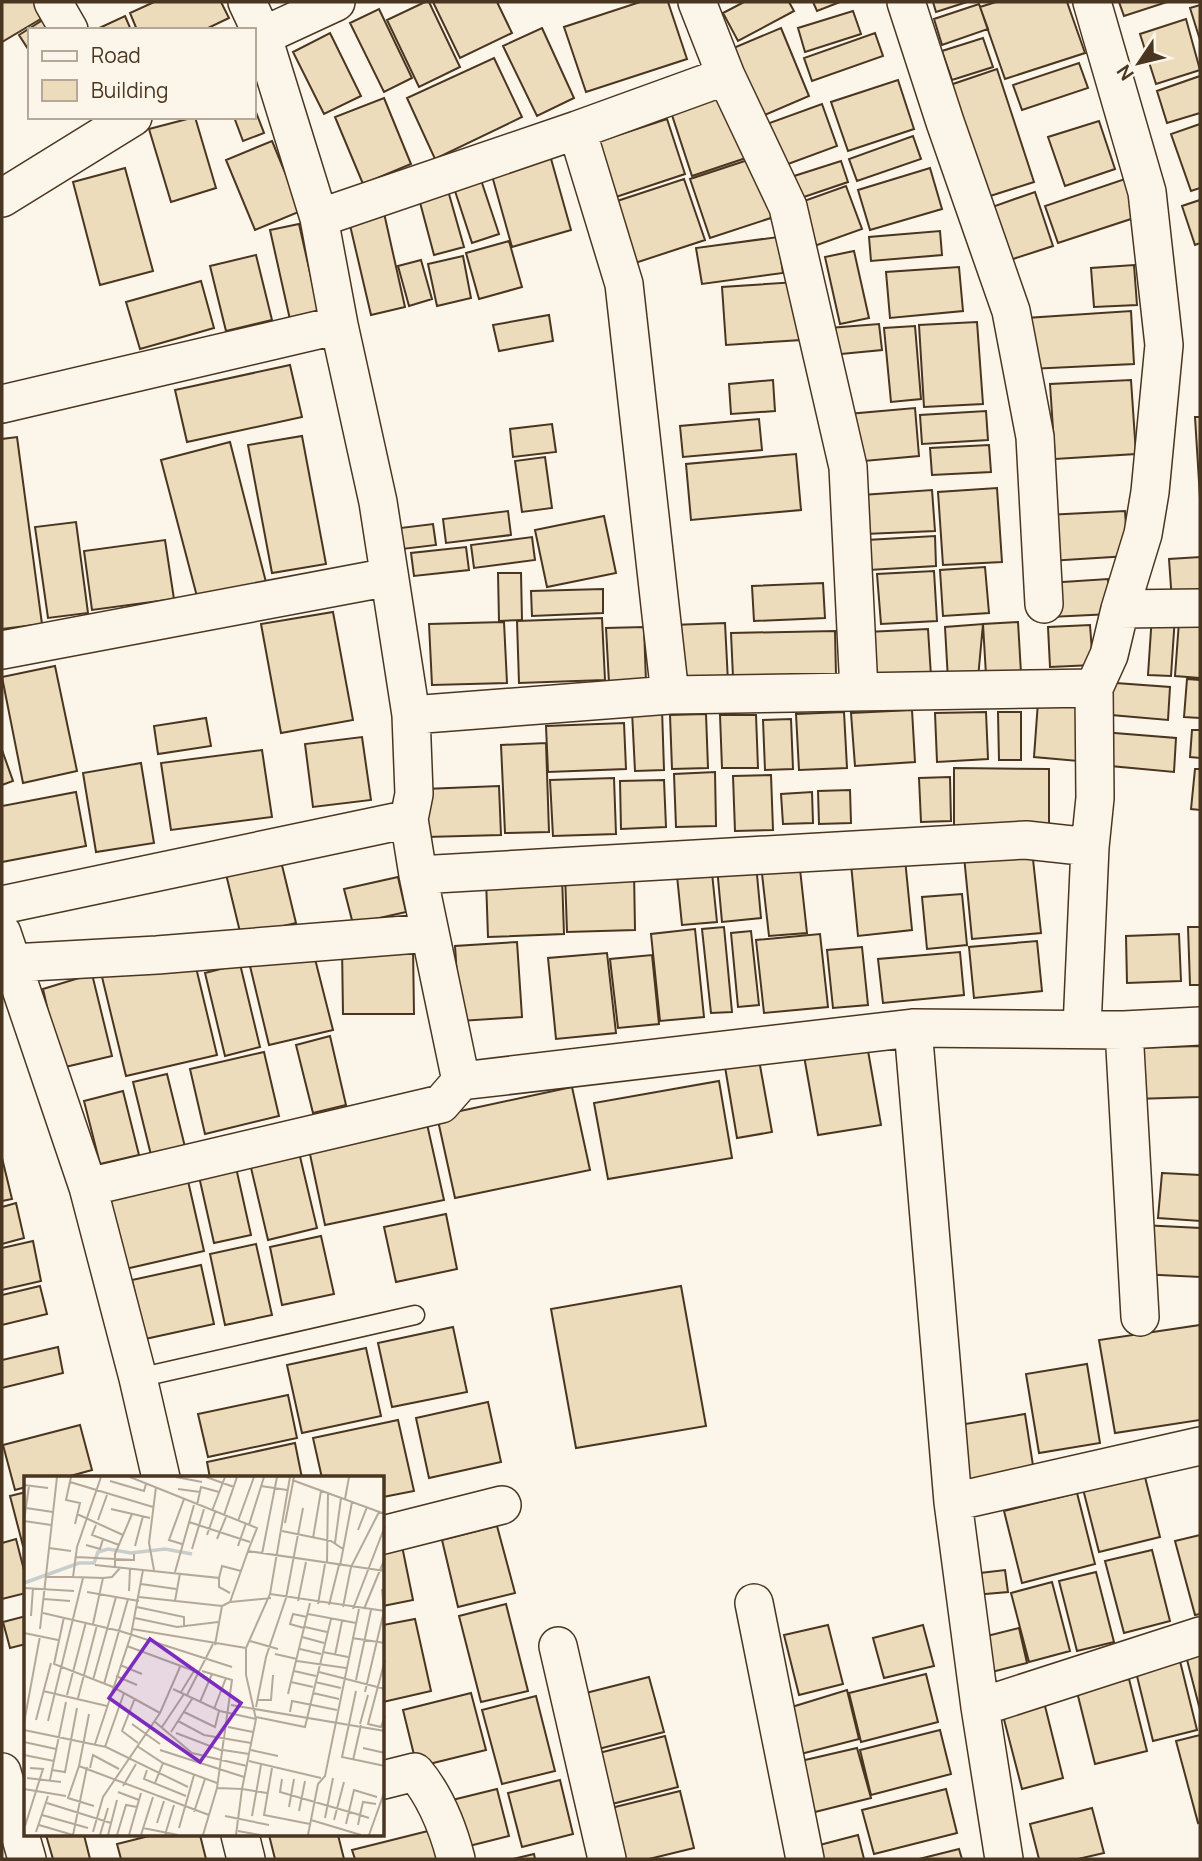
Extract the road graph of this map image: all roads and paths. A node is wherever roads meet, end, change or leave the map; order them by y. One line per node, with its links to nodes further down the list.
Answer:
1 (53, 2): 7 (street)
2 (247, 2): 8 (street)
3 (336, 2): 9 (street)
4 (697, 2): 10 (street)
5 (906, 2): 18 (street)
6 (1091, 2): 20 (street)
7 (68, 28)
8 (255, 28)
9 (258, 37): 14 (street)
10 (726, 75): 12 (street); 23 (street)
11 (125, 119): 13 (street)
12 (578, 130): 14 (street); 24 (street)
13 (2, 198)
14 (318, 218): 15 (street)
15 (339, 325): 16 (street); 17 (street)
16 (2, 404)
17 (389, 577): 21 (street); 25 (street)
18 (1044, 604)
19 (1200, 608): 20 (street)
20 (1120, 610): 22 (street)
21 (2, 650)
22 (1094, 688): 23 (street); 27 (street)
23 (859, 691): 24 (street)
24 (670, 695): 25 (street)
25 (411, 715): 26 (street)
26 (410, 819): 28 (street); 29 (street)
27 (1090, 847): 28 (street); 34 (street)
28 (418, 875): 30 (street)
29 (2, 905)
30 (430, 933): 31 (street); 36 (street)
31 (7, 948): 37 (street)
32 (1200, 1026): 35 (street)
33 (913, 1028): 34 (street); 36 (street); 43 (street)
34 (1082, 1028): 35 (street)
35 (1124, 1030): 39 (street)
36 (461, 1081): 37 (street)
37 (88, 1187): 40 (street)
38 (415, 1315): 40 (lane)
39 (1140, 1317)
40 (138, 1378): 42 (street)
41 (1200, 1446): 43 (street)
42 (161, 1476)
43 (953, 1502): 49 (street)
44 (502, 1505): 45 (street)
45 (385, 1534)
46 (754, 1603): 57 (street)
47 (1200, 1636): 49 (street)
48 (558, 1646): 56 (street)
49 (980, 1707): 58 (street)
50 (2, 1772): 53 (street)
51 (385, 1780): 55 (street)
52 (240, 1836): 54 (street)
53 (27, 1859)
54 (246, 1859)
55 (456, 1859)
56 (607, 1859)
57 (806, 1859)
58 (1003, 1859)

